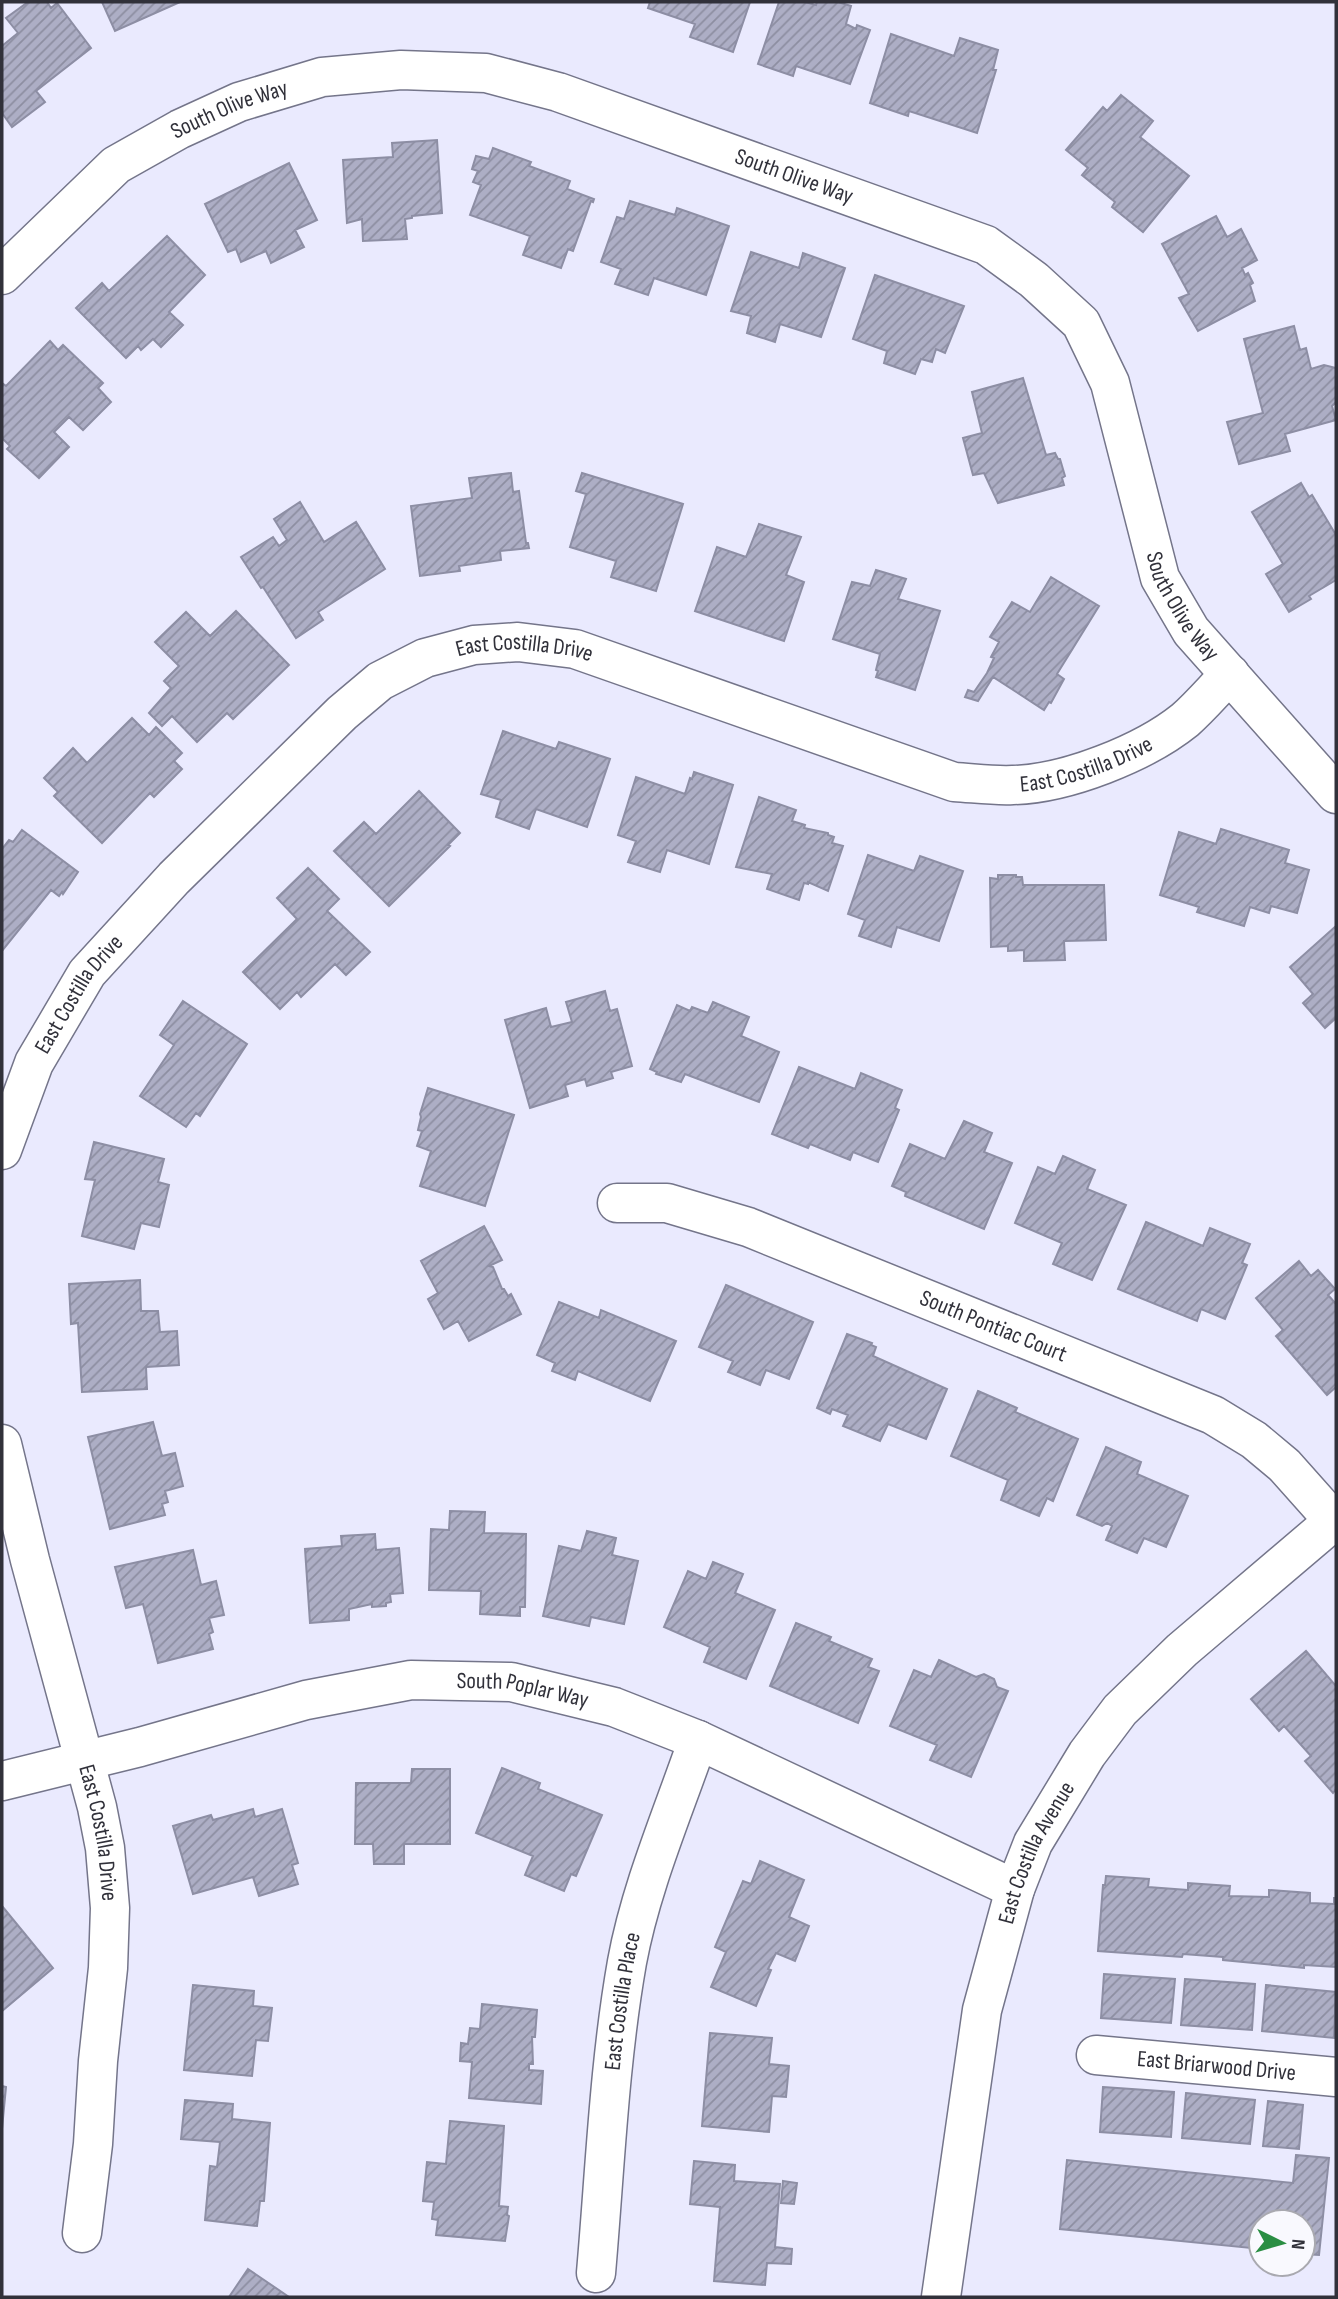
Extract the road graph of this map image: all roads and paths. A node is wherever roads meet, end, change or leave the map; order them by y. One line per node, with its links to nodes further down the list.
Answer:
1 (2, 275): 2 (street, South Olive Way)
2 (1230, 674): 3 (street, South Olive Way); 4 (street, East Costilla Drive)
3 (1336, 794)
4 (2, 1150)
5 (617, 1203): 7 (street, South Pontiac Court)
6 (2, 1444): 9 (street, East Costilla Drive)
7 (1335, 1520): 11 (street, East Costilla Avenue)
8 (698, 1740): 9 (street, South Poplar Way); 11 (street, South Poplar Way); 15 (street, East Costilla Place)
9 (83, 1761): 10 (street, South Poplar Way); 14 (street, East Costilla Drive)
10 (2, 1781)
11 (1014, 1889): 16 (street, East Costilla Avenue)
12 (1096, 2054): 13 (street, East Briarwood Drive)
13 (1336, 2077)
14 (82, 2233)
15 (596, 2273)
16 (941, 2297)

